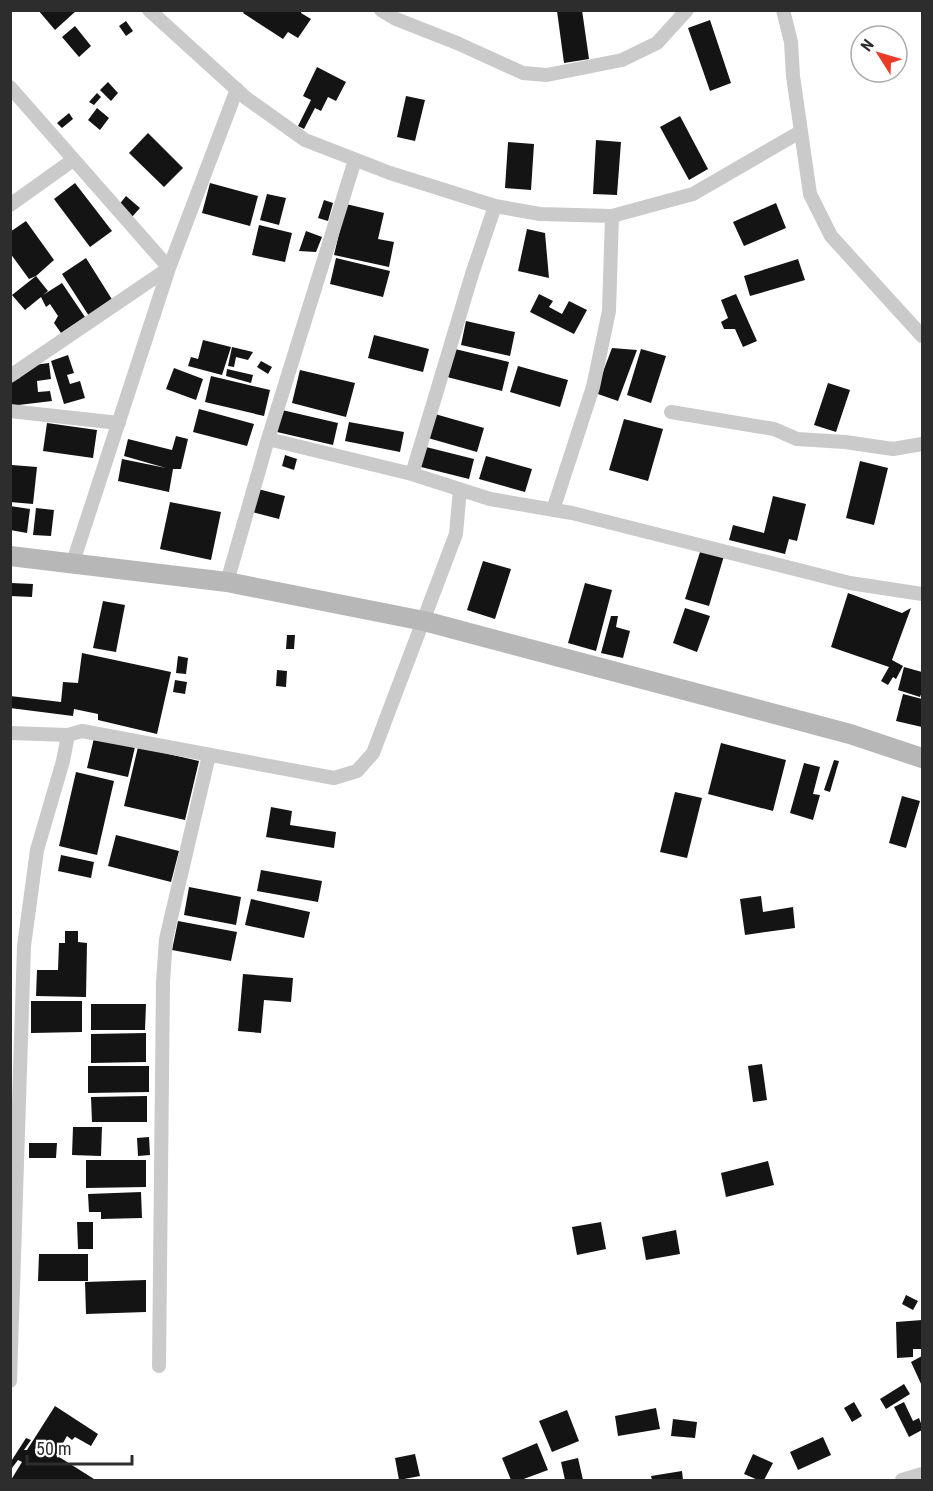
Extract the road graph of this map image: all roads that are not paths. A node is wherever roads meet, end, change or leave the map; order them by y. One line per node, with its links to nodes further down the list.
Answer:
1 (381, 10): 2 (street)
2 (687, 10)
3 (783, 10): 7 (street)
4 (150, 11): 6 (street)
5 (10, 87): 8 (street)
6 (237, 89): 9 (street); 13 (street)
7 (800, 132): 12 (street); 14 (street)
8 (73, 160): 10 (street); 13 (street)
9 (355, 160): 11 (street); 19 (street)
10 (10, 205)
11 (495, 206): 12 (street); 21 (street)
12 (612, 216): 23 (street)
13 (169, 268): 15 (street); 18 (street)
14 (922, 336)
15 (10, 376)
16 (10, 411): 18 (street)
17 (670, 412): 20 (street)
18 (119, 423): 25 (street)
19 (268, 439): 21 (street); 26 (street)
20 (922, 444)
21 (412, 474): 22 (street)
22 (460, 489): 23 (street); 28 (street)
23 (553, 510): 27 (street)
24 (10, 556): 25 (main road)
25 (73, 562): 26 (main road)
26 (227, 582): 28 (main road)
27 (922, 594)
28 (424, 621): 31 (street); 32 (main road)
29 (10, 733): 30 (street)
30 (68, 735): 31 (street); 33 (street)
31 (209, 755): 34 (street)
32 (922, 758)
33 (11, 1361): 35 (street)
34 (159, 1366)
35 (10, 1381)
36 (922, 1474): 37 (street)
37 (902, 1480)

